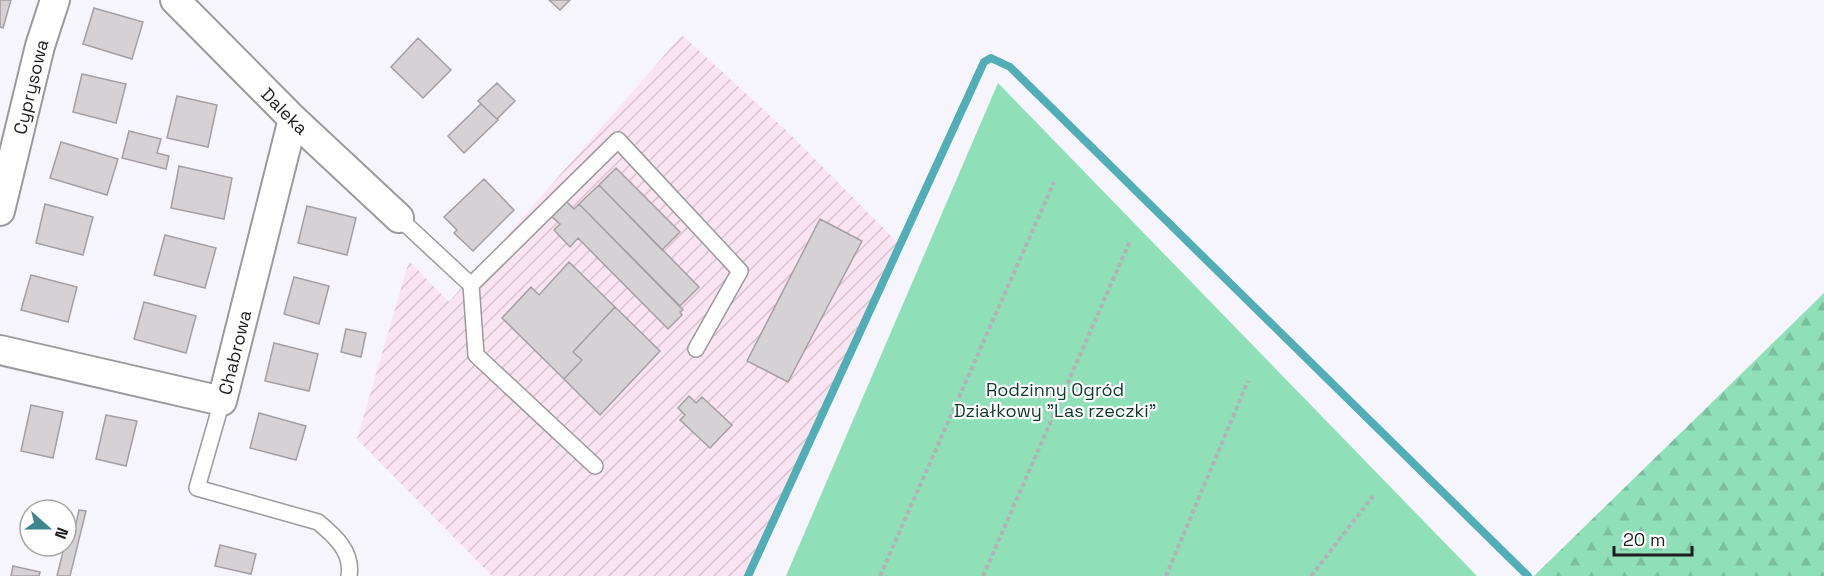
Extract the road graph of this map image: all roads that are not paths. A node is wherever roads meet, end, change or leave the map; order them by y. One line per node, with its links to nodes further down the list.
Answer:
1 (55, 0): 4 (street, Cyprysowa)
2 (175, 0): 3 (street, Daleka)
3 (292, 119): 5 (street, Daleka); 9 (street, Chabrowa)
4 (0, 211)
5 (399, 218): 6 (lane)
6 (471, 285): 7 (lane); 10 (lane)
7 (696, 349)
8 (0, 351): 9 (street, Chabrowa)
9 (222, 401): 11 (lane)
10 (595, 466)
11 (349, 576)

